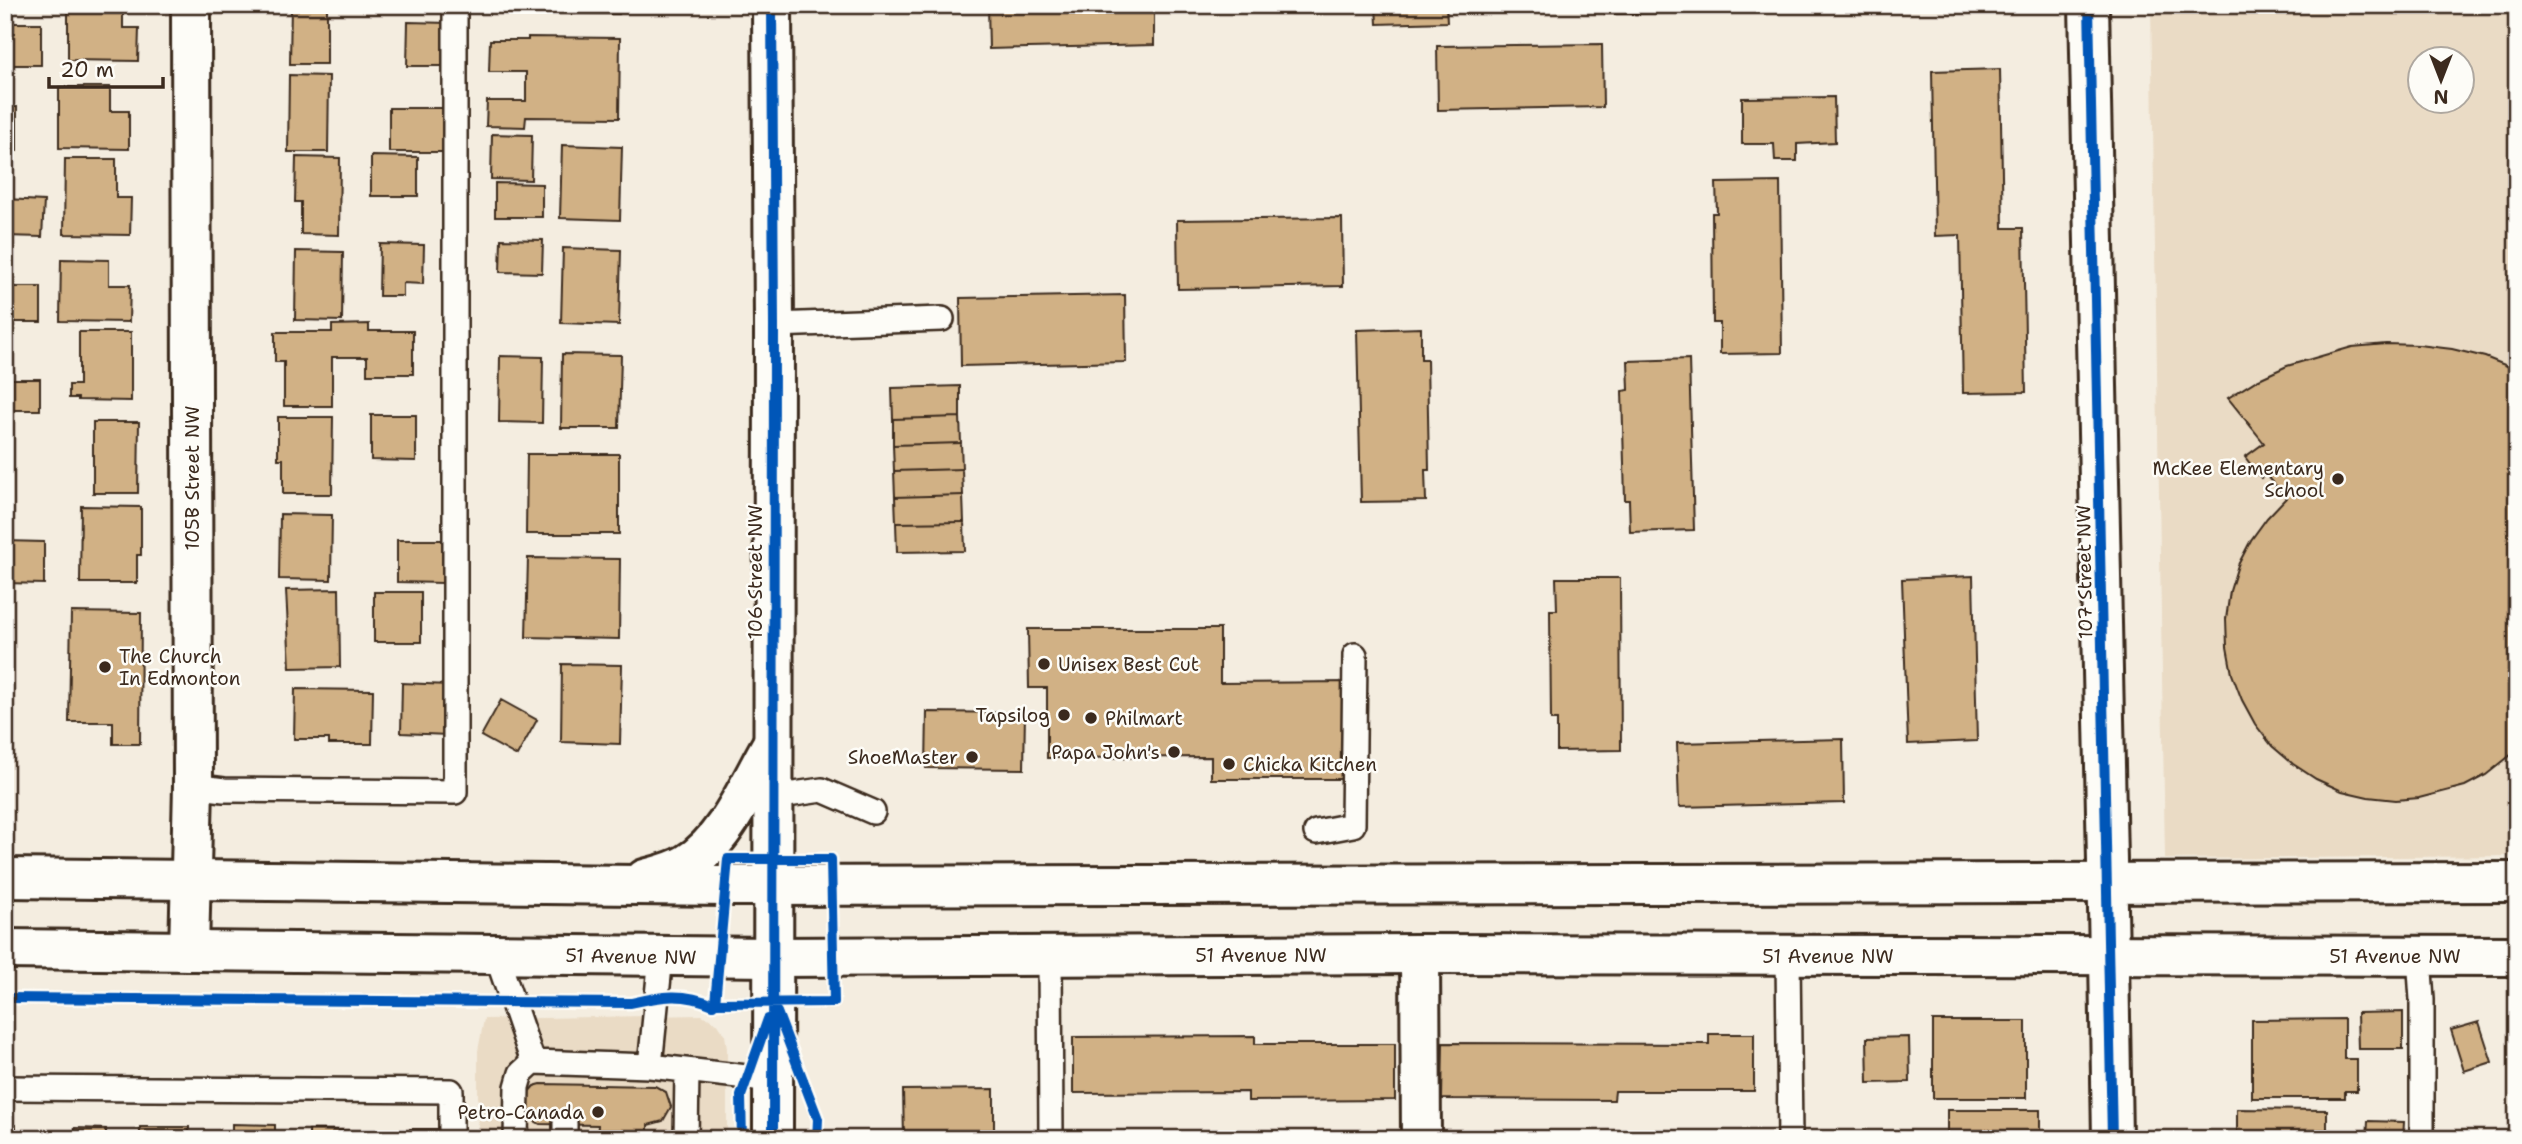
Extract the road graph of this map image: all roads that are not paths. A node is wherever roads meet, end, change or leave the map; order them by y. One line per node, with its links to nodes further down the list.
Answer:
1 (191, 5): 9 (main road, 105B Street NW)
2 (455, 5): 9 (lane)
3 (772, 5): 6 (main road, 106 Street NW)
4 (2089, 5): 16 (main road, 107 Street NW)
5 (942, 319): 6 (lane)
6 (774, 325): 8 (main road, 106 Street NW)
7 (1355, 655): 12 (lane)
8 (772, 744): 10 (main road, 106 Street NW); 17 (main road)
9 (192, 786): 14 (main road, 105B Street NW)
10 (773, 797): 11 (lane); 18 (main road, 106 Street NW)
11 (873, 812)
12 (1316, 832)
13 (5, 878): 14 (main road)
14 (192, 882): 17 (main road); 20 (main road, 105B Street NW)
15 (2517, 882): 16 (main road)
16 (2108, 883): 18 (main road); 25 (main road, 107 Street NW)
17 (624, 885): 18 (main road)
18 (774, 886): 28 (main road, 106 Street NW)
19 (5, 949): 20 (main road, 51 Avenue NW)
20 (189, 951): 21 (main road, 51 Avenue NW)
21 (496, 954): 23 (main road, 51 Avenue NW); 30 (lane)
22 (1420, 954): 24 (main road, 51 Avenue NW); 29 (main road, 51 Avenue NW); 40 (main road)
23 (661, 956): 28 (main road, 51 Avenue NW); 31 (lane)
24 (1788, 956): 25 (main road, 51 Avenue NW); 41 (lane)
25 (2109, 956): 26 (main road, 51 Avenue NW); 42 (main road, 107 Street NW)
26 (2419, 956): 27 (main road, 51 Avenue NW); 43 (lane)
27 (2517, 956)
28 (773, 957): 29 (main road, 51 Avenue NW); 33 (main road, 106 Street NW)
29 (1050, 957): 39 (lane)
30 (533, 1062): 31 (lane); 36 (lane)
31 (650, 1066): 32 (lane)
32 (687, 1071): 33 (lane); 37 (lane)
33 (773, 1080): 38 (main road, 106 Street NW)
34 (5, 1088): 35 (lane)
35 (451, 1139)
36 (516, 1139)
37 (686, 1139)
38 (773, 1139)
39 (1051, 1139)
40 (1421, 1139)
41 (1790, 1139)
42 (2112, 1139)
43 (2422, 1139)

